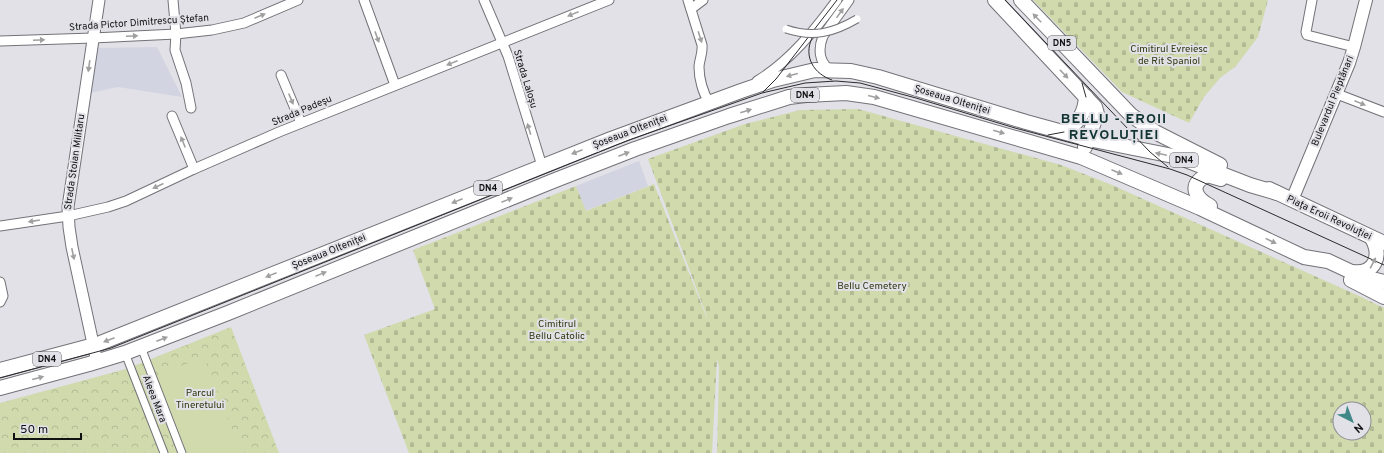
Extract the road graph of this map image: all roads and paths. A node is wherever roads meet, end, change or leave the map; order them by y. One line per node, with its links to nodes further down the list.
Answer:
1 (99, 0): 20 (street, Strada Stoian Militaru)
2 (173, 0): 19 (street)
3 (298, 0): 15 (street, Strada Pictor Dimitrescu Ștefan)
4 (364, 0): 26 (street, one-way to 26)
5 (484, 0): 22 (street, Strada Laloșu)
6 (609, 0): 22 (street, Strada Padeșu, one-way to 22)
7 (688, 0): 16 (street)
8 (703, 0): 16 (street)
9 (837, 0): 27 (street)
10 (849, 0): 24 (street, one-way to 10)
11 (995, 0): 29 (main road, DN5, one-way to 29)
12 (1021, 0): 40 (main road, DN5, one-way to 12)
13 (1312, 0): 23 (street)
14 (1366, 0): 23 (main road, Bulevardul Pieptănari)
15 (285, 3): 19 (street, Strada Pictor Dimitrescu Ștefan, one-way to 15)
16 (691, 9): 30 (street, one-way to 30)
17 (858, 19): 18 (street, bridge)
18 (786, 30)
19 (176, 34): 20 (street, Strada Pictor Dimitrescu Ștefan, one-way to 19); 31 (street)
20 (93, 38): 21 (street, Strada Pictor Dimitrescu Ștefan, one-way to 20); 42 (street, Strada Stoian Militaru, one-way to 42)
21 (0, 41)
22 (502, 42): 26 (street, Strada Padeșu, one-way to 26); 38 (street, Strada Laloșu, one-way to 22)
23 (1354, 47): 28 (main road, Bulevardul Pieptănari)
24 (830, 70): 27 (main road, Șoseaua Olteniței / DN4, one-way to 27); 35 (main road, Șoseaua Olteniței / DN4)
25 (281, 75): 34 (street, one-way to 34)
26 (395, 85): 34 (street, Strada Padeșu)
27 (741, 91): 30 (main road, Șoseaua Olteniței / DN4)
28 (1337, 94): 32 (street, one-way to 32); 41 (main road, Bulevardul Pieptănari)
29 (1086, 98): 35 (main road); 36 (main road, DN5)
30 (709, 102): 38 (main road, Șoseaua Olteniței / DN4, one-way to 38)
31 (191, 108)
32 (1384, 112)
33 (172, 116): 39 (street, one-way to 33)
34 (302, 123): 39 (street, Strada Padeșu)
35 (1064, 132): 36 (main road, Șoseaua Olteniței / DN4)
36 (1088, 139): 37 (main road, DN5); 40 (main road, Șoseaua Olteniței / DN4, one-way to 36)
37 (1081, 157): 43 (main road, Șoseaua Olteniței, one-way to 43); 53 (main road, Șoseaua Olteniței / DN4, one-way to 37)
38 (542, 166): 52 (main road, Șoseaua Olteniței / DN4, one-way to 52)
39 (194, 169): 42 (street, Strada Padeșu, one-way to 42)
40 (1277, 193): 41 (main road, Piața Eroii Revoluției); 43 (main road)
41 (1292, 200): 45 (main road, Piața Eroii Revoluției)
42 (68, 216): 44 (street, Strada Padeșu, one-way to 44); 52 (street, Strada Stoian Militaru, one-way to 52)
43 (1238, 225): 46 (main road, one-way to 46)
44 (0, 226)
45 (1380, 242): 47 (main road, one-way to 45)
46 (1304, 257): 47 (main road); 50 (main road)
47 (1352, 272): 49 (main road)
48 (0, 282): 51 (street)
49 (1384, 282)
50 (1384, 297)
51 (1, 302)
52 (93, 346): 55 (street, Strada Stoian Militaru); 56 (main road, Șoseaua Olteniței / DN4)
53 (141, 347): 54 (main road, Șoseaua Olteniței / DN4); 59 (street, Aleea Mara)
54 (125, 353): 55 (main road, Șoseaua Olteniței / DN4); 58 (street, Aleea Mara)
55 (97, 362): 57 (main road, Șoseaua Olteniței / DN4, one-way to 55)
56 (0, 370)
57 (0, 388)
58 (164, 453)
59 (182, 453)

